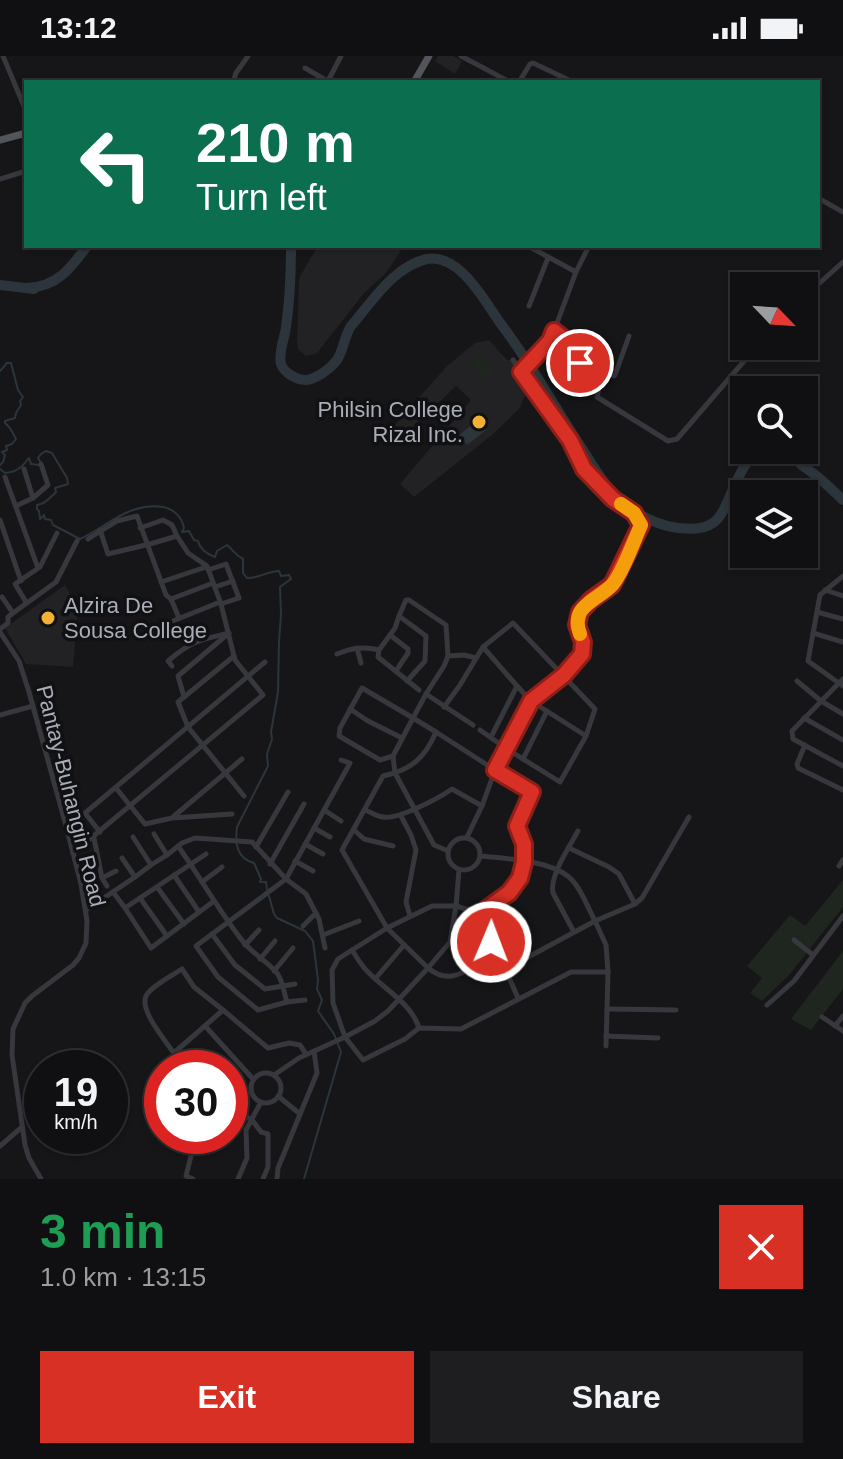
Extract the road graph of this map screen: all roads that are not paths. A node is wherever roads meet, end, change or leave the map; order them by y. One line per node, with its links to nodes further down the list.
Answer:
1 (3, 56): 14 (street)
2 (248, 56): 7 (street)
3 (341, 56): 9 (street)
4 (429, 56): 10 (main road)
5 (461, 56): 11 (street)
6 (305, 68): 8 (street)
7 (234, 80)
8 (326, 80)
9 (330, 80)
10 (415, 80)
11 (506, 80)
12 (520, 80): 13 (street)
13 (569, 80)
14 (24, 106)
15 (24, 134): 16 (main road)
16 (0, 140)
17 (24, 172): 18 (street)
18 (0, 179)
19 (820, 199): 20 (street)
20 (843, 212)
21 (532, 248): 23 (street)
22 (588, 248): 25 (street)
23 (548, 258): 25 (street); 27 (street)
24 (842, 264): 26 (street)
25 (576, 272): 28 (street)
26 (818, 285)
27 (529, 306)
28 (554, 331): 32 (street); 33 (street)
29 (629, 336): 33 (street)
30 (513, 360): 32 (street)
31 (745, 360): 33 (street)
32 (523, 370): 82 (street)
33 (603, 372)
34 (41, 464): 37 (street)
35 (24, 469): 37 (street)
36 (5, 477): 38 (street)
37 (33, 498): 38 (street)
38 (16, 506): 47 (street)
39 (0, 520): 50 (street)
40 (140, 528): 41 (street); 43 (street); 46 (street)
41 (100, 530): 44 (street); 46 (street)
42 (57, 533): 47 (street)
43 (177, 536): 46 (street); 48 (street)
44 (88, 539)
45 (77, 541): 58 (street)
46 (147, 545): 52 (street)
47 (38, 568): 50 (street)
48 (208, 568): 51 (street); 52 (street); 53 (street)
49 (843, 576): 54 (street)
50 (21, 581): 58 (street)
51 (233, 581): 53 (street); 59 (street)
52 (161, 582): 57 (street)
53 (214, 585): 57 (street); 59 (street)
54 (825, 590): 55 (street); 60 (street)
55 (843, 596)
56 (2, 597): 61 (street)
57 (171, 599): 63 (street)
58 (26, 602): 61 (street)
59 (221, 603): 63 (street); 67 (street)
60 (817, 612): 64 (street); 68 (street)
61 (13, 613): 66 (street)
62 (399, 616): 69 (street); 76 (street); 84 (street)
63 (179, 618): 65 (street)
64 (843, 619)
65 (158, 627)
66 (0, 631): 92 (street, Pantay-Buhangin Road)
67 (229, 633): 75 (street); 80 (street); 89 (street)
68 (813, 633): 70 (street); 86 (street)
69 (390, 635): 73 (street); 81 (street)
70 (843, 642)
71 (483, 647): 77 (street); 82 (street); 87 (street)
72 (357, 648): 73 (street); 74 (street); 79 (street)
73 (379, 650): 81 (street)
74 (337, 654)
75 (234, 656): 83 (street); 89 (street)
76 (448, 656): 77 (street); 88 (street)
77 (476, 658): 93 (street)
78 (265, 662): 83 (street)
79 (361, 663)
80 (172, 666)
81 (396, 671): 84 (street)
82 (564, 675): 90 (street); 104 (street)
83 (248, 676): 101 (street); 108 (street)
84 (407, 681): 88 (street)
85 (797, 681): 91 (street)
86 (842, 683): 91 (street)
87 (517, 686): 90 (street); 105 (street)
88 (422, 692): 93 (street); 98 (street)
89 (184, 697): 101 (street)
90 (531, 701): 95 (street); 110 (street)
91 (821, 701): 96 (street); 99 (street)
92 (33, 706): 97 (street); 149 (street, Pantay-Buhangin Road)
93 (444, 707): 100 (street)
94 (350, 709): 98 (street); 106 (street); 111 (street)
95 (547, 711): 104 (street); 113 (street)
96 (843, 714)
97 (0, 715)
98 (413, 718): 103 (street); 106 (street)
99 (804, 718): 107 (street); 109 (street)
100 (473, 725)
101 (188, 727): 108 (street); 119 (street)
102 (480, 730): 105 (street)
103 (436, 732): 116 (street); 118 (street)
104 (586, 736): 113 (street)
105 (491, 737): 110 (street)
106 (402, 738): 111 (street)
107 (843, 740)
108 (203, 745): 117 (street); 124 (street)
109 (805, 745): 115 (street); 120 (street)
110 (507, 749): 113 (street); 116 (street)
111 (393, 756): 118 (street)
112 (242, 759): 117 (street)
113 (523, 759)
114 (341, 760): 127 (street)
115 (843, 766)
116 (495, 770): 125 (street); 156 (street)
117 (226, 773): 122 (street); 132 (street)
118 (395, 773): 126 (street); 128 (street)
119 (116, 788): 124 (street); 137 (street)
120 (843, 790)
121 (288, 792): 143 (street)
122 (244, 796)
123 (304, 804): 157 (street)
124 (130, 806): 132 (street); 137 (street)
125 (482, 806): 126 (street); 141 (street)
126 (414, 808): 130 (street); 148 (street)
127 (324, 810): 133 (street); 134 (street)
128 (365, 810): 130 (street); 135 (street)
129 (232, 814): 132 (street)
130 (401, 816): 182 (street)
131 (689, 817): 175 (street)
132 (172, 818)
133 (341, 821)
134 (314, 828): 140 (street); 144 (street)
135 (354, 830): 146 (street); 189 (street)
136 (578, 831): 147 (street)
137 (100, 832): 142 (street)
138 (154, 834): 152 (street)
139 (133, 837): 158 (street)
140 (330, 837)
141 (467, 837): 148 (street); 153 (street)
142 (94, 838): 149 (street); 167 (street)
143 (254, 844): 145 (street); 157 (street)
144 (305, 844): 151 (street); 155 (street)
145 (178, 846): 152 (street); 159 (street)
146 (393, 846)
147 (569, 848): 161 (street); 175 (street)
148 (448, 851): 162 (street)
149 (73, 853): 179 (street, Pantay-Buhangin Road)
150 (206, 854): 159 (street)
151 (323, 854)
152 (167, 855): 158 (street)
153 (481, 856): 156 (street); 162 (street)
154 (122, 858): 166 (street)
155 (295, 861): 164 (street); 168 (street)
156 (524, 862): 161 (street); 178 (street)
157 (270, 864): 168 (street)
158 (151, 865): 166 (street)
159 (192, 865): 165 (street); 169 (street)
160 (222, 867): 169 (street)
161 (558, 869): 185 (street); 191 (street)
162 (459, 870): 176 (street)
163 (116, 871): 167 (street)
164 (313, 871)
165 (174, 875): 171 (street); 180 (street)
166 (135, 877): 172 (street)
167 (102, 878): 170 (street)
168 (286, 879): 181 (street); 186 (street)
169 (202, 882): 174 (street)
170 (107, 886)
171 (157, 887): 173 (street); 187 (street)
172 (113, 892): 177 (street); 179 (street)
173 (140, 898): 177 (street); 194 (street)
174 (214, 901): 180 (street); 186 (street)
175 (635, 904): 185 (street)
176 (456, 906): 178 (street); 182 (street); 205 (street)
177 (125, 908): 194 (street)
178 (488, 908): 204 (street)
179 (86, 910): 241 (street, Pantay-Buhangin Road)
180 (199, 912): 187 (street)
181 (316, 913): 188 (street); 193 (street)
182 (410, 916): 189 (street)
183 (843, 916): 202 (street)
184 (359, 921): 193 (street)
185 (595, 921): 191 (street); 208 (street)
186 (228, 922): 192 (street); 197 (street)
187 (184, 924): 194 (street)
188 (303, 926)
189 (387, 928): 198 (street); 201 (street)
190 (259, 930): 197 (street)
191 (574, 932): 206 (street)
192 (212, 934): 211 (street); 215 (street)
193 (322, 935): 200 (street)
194 (167, 936)
195 (794, 940): 202 (street)
196 (275, 941): 203 (street)
197 (245, 945): 203 (street)
198 (404, 945): 205 (street); 209 (street)
199 (293, 948): 207 (street)
200 (325, 948)
201 (352, 950): 209 (street); 227 (street)
202 (813, 955): 216 (street)
203 (260, 959): 207 (street)
204 (490, 963): 205 (street); 206 (street)
205 (428, 968): 214 (street)
206 (506, 969): 212 (street)
207 (274, 971): 211 (street)
208 (608, 972): 212 (street); 217 (street)
209 (375, 979): 214 (street)
210 (295, 984): 211 (street)
211 (283, 987): 215 (street)
212 (518, 998): 224 (street)
213 (305, 1000): 215 (street)
214 (399, 1000): 224 (street); 227 (street)
215 (287, 1002)
216 (767, 1005)
217 (607, 1009): 219 (street); 226 (street)
218 (223, 1010): 223 (street); 230 (street); 233 (street)
219 (676, 1010)
220 (843, 1016): 222 (street)
221 (822, 1017): 222 (street)
222 (835, 1026): 225 (street)
223 (206, 1027): 231 (street); 235 (street)
224 (419, 1028): 227 (street)
225 (843, 1031)
226 (606, 1036): 228 (street); 229 (street)
227 (343, 1038): 232 (street)
228 (658, 1038)
229 (606, 1046)
230 (173, 1050)
231 (177, 1050)
232 (314, 1051): 233 (street); 238 (street)
233 (306, 1054): 234 (street)
234 (274, 1075): 235 (street); 236 (street)
235 (253, 1079): 237 (street)
236 (278, 1096): 237 (street); 238 (street)
237 (261, 1102): 240 (street)
238 (300, 1114): 249 (street)
239 (248, 1118): 240 (street)
240 (252, 1120): 247 (street); 248 (street)
241 (22, 1127): 242 (street); 245 (street, Pantay-Buhangin Road)
242 (0, 1146)
243 (192, 1154): 244 (street)
244 (185, 1178): 246 (street)
245 (41, 1179)
246 (193, 1179)
247 (238, 1179)
248 (263, 1179)
249 (277, 1179)

